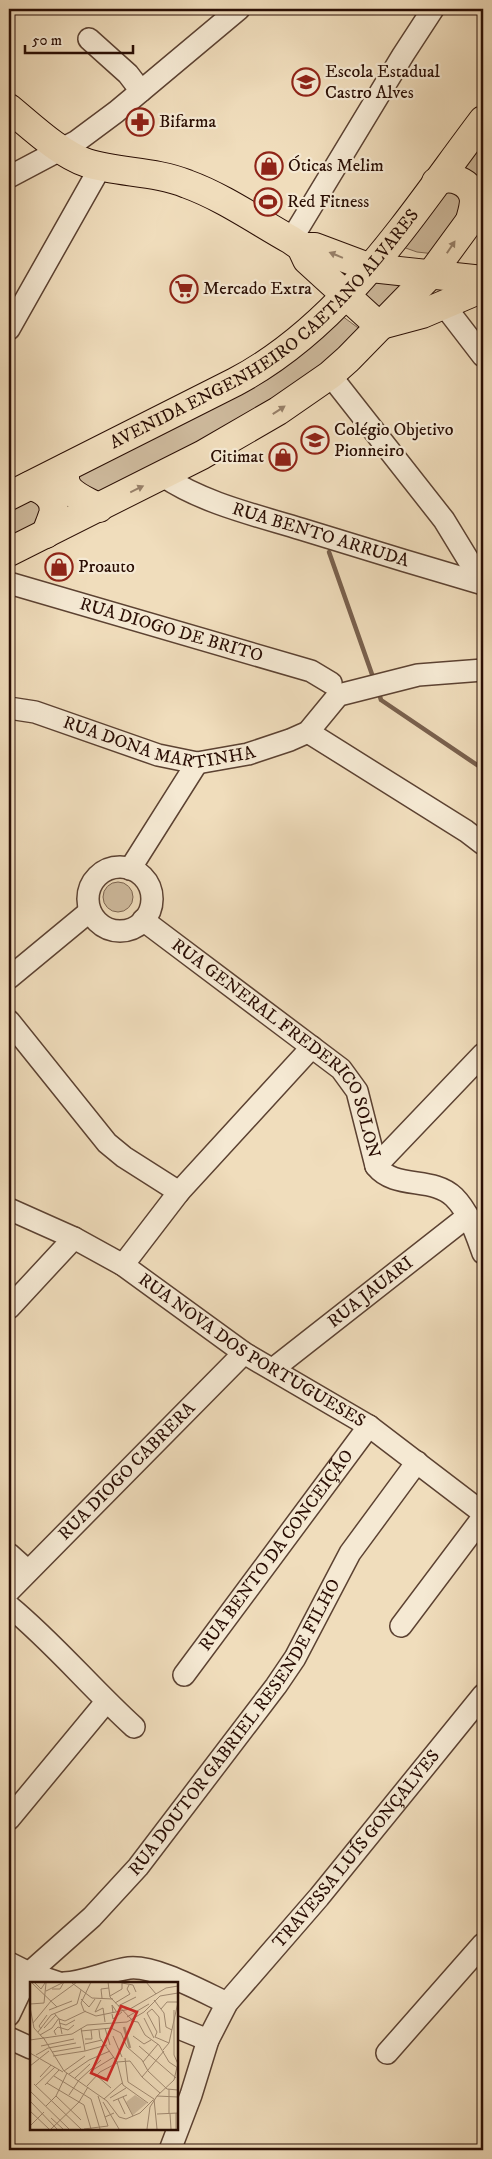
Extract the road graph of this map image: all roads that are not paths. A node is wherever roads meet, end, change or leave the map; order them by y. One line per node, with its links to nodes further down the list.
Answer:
1 (239, 9): 4 (street)
2 (433, 9): 12 (street)
3 (89, 39): 4 (street)
4 (141, 91): 7 (street)
5 (9, 108): 7 (main road)
6 (483, 120): 10 (main road, AVENIDA ENGENHEIRO CAETANO ALVARES)
7 (62, 150): 8 (main road); 9 (street)
8 (102, 166): 12 (main road); 20 (street)
9 (9, 176)
10 (436, 182): 11 (main road); 13 (main road, AVENIDA ENGENHEIRO CAETANO ALVARES)
11 (477, 212): 14 (main road, one-way to 11)
12 (296, 243): 13 (main road, one-way to 12); 17 (main road)
13 (371, 268): 14 (main road); 17 (main road, AVENIDA ENGENHEIRO CAETANO ALVARES)
14 (431, 274): 15 (main road); 19 (main road)
15 (483, 280)
16 (483, 288): 18 (main road)
17 (346, 294): 19 (main road); 23 (main road, AVENIDA ENGENHEIRO CAETANO ALVARES)
18 (443, 304): 19 (main road); 21 (street)
19 (381, 325): 22 (main road)
20 (9, 328)
21 (483, 356)
22 (330, 375): 24 (main road, one-way to 22); 31 (street)
23 (67, 467): 25 (main road, AVENIDA ENGENHEIRO CAETANO ALVARES); 26 (main road)
24 (163, 476): 26 (main road, one-way to 24); 31 (street, RUA BENTO ARRUDA)
25 (19, 491): 27 (main road)
26 (98, 508): 27 (main road)
27 (46, 534): 28 (main road)
28 (9, 552)
29 (9, 567): 32 (street)
30 (9, 583): 32 (street, RUA DIOGO DE BRITO)
31 (483, 584)
32 (30, 589): 34 (street, RUA DIOGO DE BRITO)
33 (483, 670): 34 (street)
34 (335, 691): 36 (street)
35 (9, 708): 37 (street, RUA DONA MARTINHA)
36 (308, 732): 37 (street, RUA DONA MARTINHA); 38 (street)
37 (196, 763): 39 (street)
38 (483, 844)
39 (130, 868): 40 (street); 41 (street)
40 (90, 911): 41 (street); 42 (street)
41 (143, 920): 44 (street, RUA GENERAL FREDERICO SOLON)
42 (9, 978)
43 (9, 1021): 47 (street)
44 (312, 1047): 46 (street, RUA GENERAL FREDERICO SOLON); 47 (street)
45 (483, 1054): 46 (street)
46 (376, 1166): 49 (street, RUA GENERAL FREDERICO SOLON)
47 (179, 1192): 52 (street)
48 (9, 1209): 50 (street, RUA NOVA DOS PORTUGUESES)
49 (468, 1216): 51 (street, RUA GENERAL FREDERICO SOLON); 55 (street, RUA JAUARI)
50 (74, 1238): 52 (street, RUA NOVA DOS PORTUGUESES); 53 (street)
51 (483, 1253)
52 (123, 1265): 54 (street, RUA NOVA DOS PORTUGUESES)
53 (9, 1308)
54 (244, 1353): 55 (street, RUA NOVA DOS PORTUGUESES); 60 (street, RUA DIOGO CABRERA)
55 (273, 1369): 56 (street, RUA NOVA DOS PORTUGUESES)
56 (369, 1426): 57 (street, RUA NOVA DOS PORTUGUESES); 64 (street, RUA BENTO DA CONCEIÇÃO)
57 (417, 1462): 58 (street, RUA NOVA DOS PORTUGUESES); 71 (street, RUA DOUTOR GABRIEL RESENDE FILHO)
58 (483, 1515): 63 (street)
59 (9, 1554): 60 (street)
60 (28, 1571): 61 (street, RUA DIOGO CABRERA)
61 (9, 1591)
62 (9, 1606): 66 (street)
63 (401, 1626)
64 (184, 1675)
65 (483, 1695): 74 (street, TRAVESSA LUÍS GONÇALVES)
66 (106, 1702): 67 (street); 68 (street)
67 (134, 1727)
68 (9, 1820)
69 (483, 1944): 80 (street)
70 (9, 1963): 71 (street)
71 (29, 1973): 72 (street); 75 (street)
72 (56, 1982)
73 (75, 1982): 74 (street)
74 (227, 2003): 78 (street, TRAVESSA LUÍS GONÇALVES)
75 (9, 2015)
76 (178, 2028): 78 (street)
77 (9, 2038): 79 (street)
78 (208, 2040): 81 (street, TRAVESSA LUÍS GONÇALVES)
79 (30, 2048)
80 (387, 2053)
81 (184, 2094): 82 (street, TRAVESSA LUÍS GONÇALVES)
82 (178, 2118)
83 (175, 2129): 84 (street, TRAVESSA LUÍS GONÇALVES)
84 (170, 2150)

